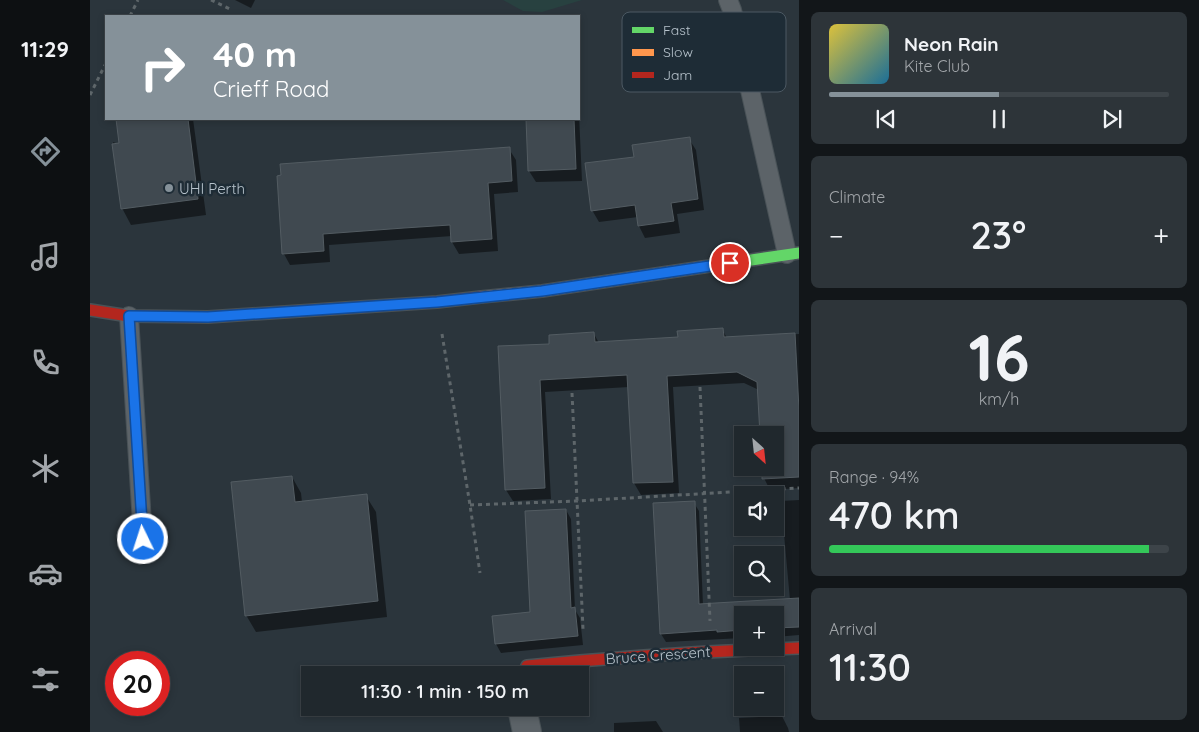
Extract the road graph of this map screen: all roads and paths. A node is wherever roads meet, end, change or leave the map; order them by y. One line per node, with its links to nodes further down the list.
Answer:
1 (138, 0): 6 (path)
2 (211, 0): 4 (path)
3 (728, 0): 5 (lane)
4 (232, 10)
5 (733, 12)
6 (130, 15)
7 (105, 65): 9 (path)
8 (753, 92): 10 (lane)
9 (90, 95)
10 (793, 253): 11 (main road)
11 (437, 302): 13 (main road); 19 (path)
12 (90, 310): 13 (main road)
13 (129, 316): 20 (lane)
14 (700, 387): 17 (path)
15 (572, 393): 18 (path)
16 (799, 488): 17 (path)
17 (704, 492): 18 (path); 23 (path)
18 (577, 501): 19 (path); 24 (path)
19 (470, 505): 21 (path)
20 (143, 539)
21 (480, 573)
22 (799, 648): 23 (main road, Bruce Crescent)
23 (711, 651): 24 (main road, Bruce Crescent)
24 (584, 660): 25 (main road, Bruce Crescent)
25 (527, 666)
26 (524, 716): 27 (street)
27 (527, 732)

